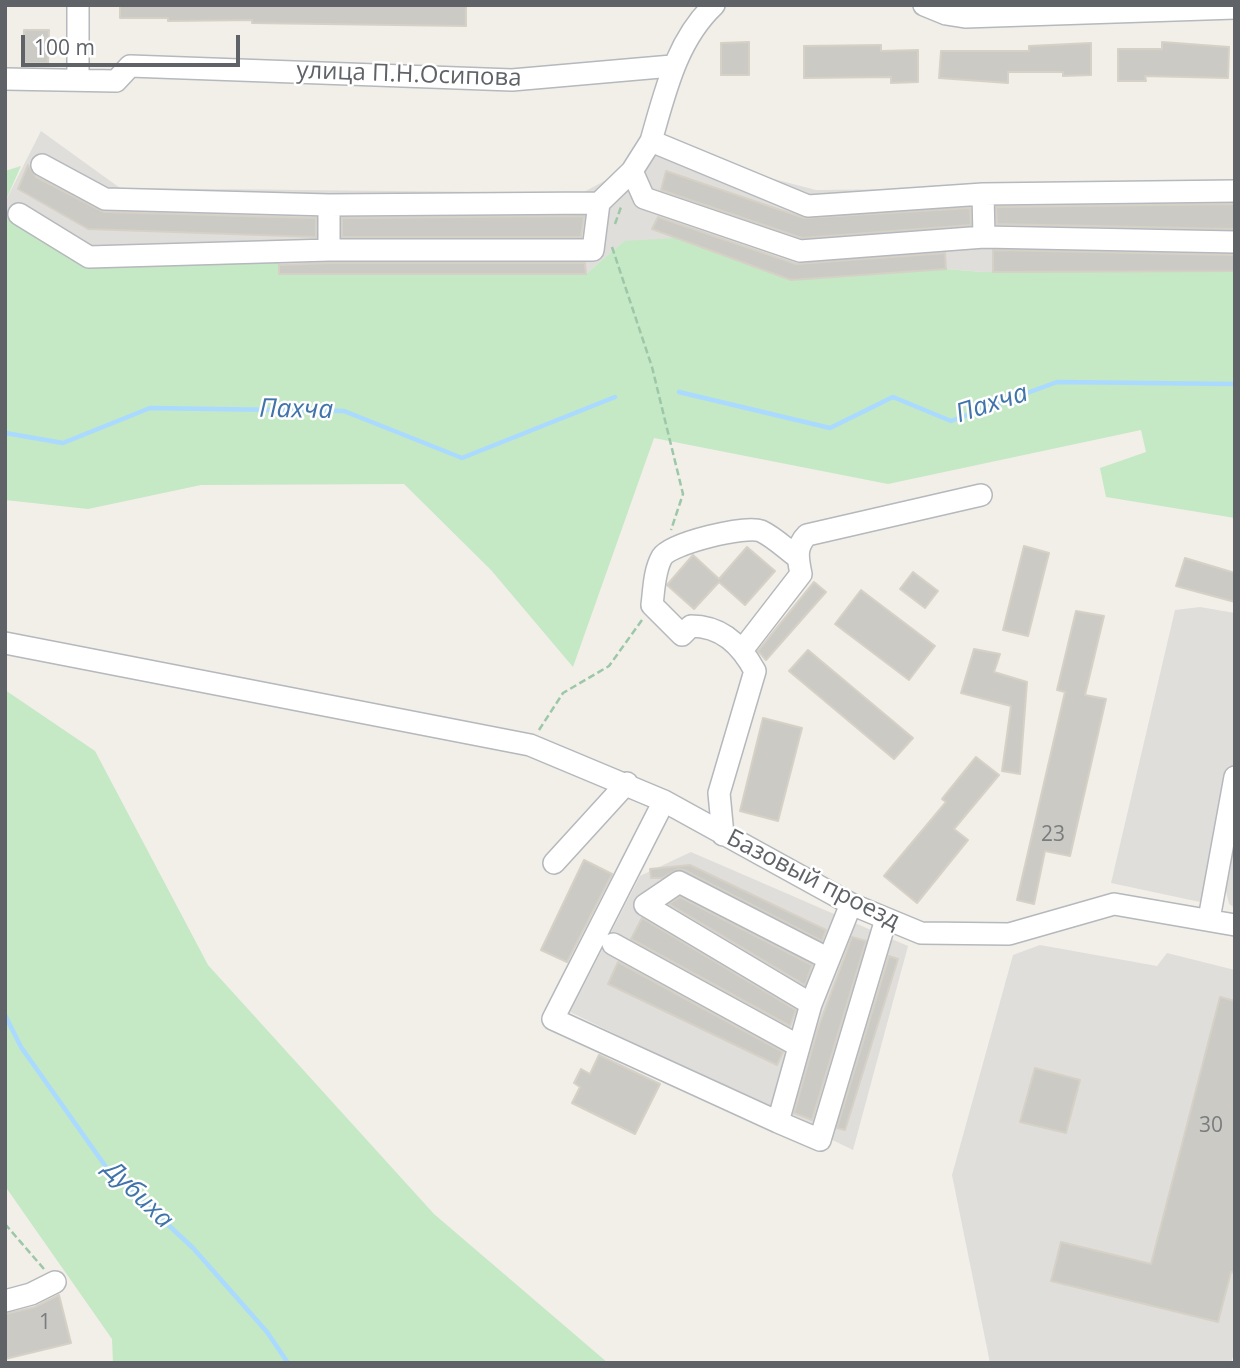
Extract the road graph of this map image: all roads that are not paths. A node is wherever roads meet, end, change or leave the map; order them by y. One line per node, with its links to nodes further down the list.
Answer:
1 (78, 5): 7 (street)
2 (714, 5): 6 (street)
3 (928, 5): 4 (street)
4 (1122, 8): 5 (street)
5 (1235, 8)
6 (672, 66): 7 (street, улица П.Н.Осипова); 9 (street)
7 (78, 78): 8 (street)
8 (5, 79)
9 (651, 141): 11 (street); 13 (street)
10 (42, 165): 15 (street)
11 (632, 171): 14 (street); 17 (street)
12 (1235, 191): 13 (street)
13 (983, 194): 17 (street)
14 (599, 203): 15 (street); 19 (street)
15 (329, 205): 19 (street)
16 (19, 214): 19 (street)
17 (984, 237): 18 (street)
18 (1235, 242)
19 (329, 250)
20 (981, 495): 21 (street)
21 (797, 557): 23 (street); 23 (street)
22 (5, 643): 25 (street, Базовый проезд)
23 (743, 649): 27 (street)
24 (1235, 777): 31 (street)
25 (627, 783): 26 (street, Базовый проезд); 28 (street)
26 (664, 801): 27 (street, Базовый проезд); 37 (street)
27 (723, 835): 29 (street, Базовый проезд)
28 (554, 863)
29 (850, 904): 30 (street, Базовый проезд); 34 (street)
30 (886, 919): 31 (street, Базовый проезд); 37 (street)
31 (1209, 919): 32 (street, Базовый проезд)
32 (1235, 925)
33 (613, 944): 36 (street)
34 (827, 958): 35 (street); 35 (street)
35 (811, 1003): 36 (street)
36 (797, 1045): 37 (street)
37 (778, 1122)
38 (55, 1282): 39 (street)
39 (5, 1301)

